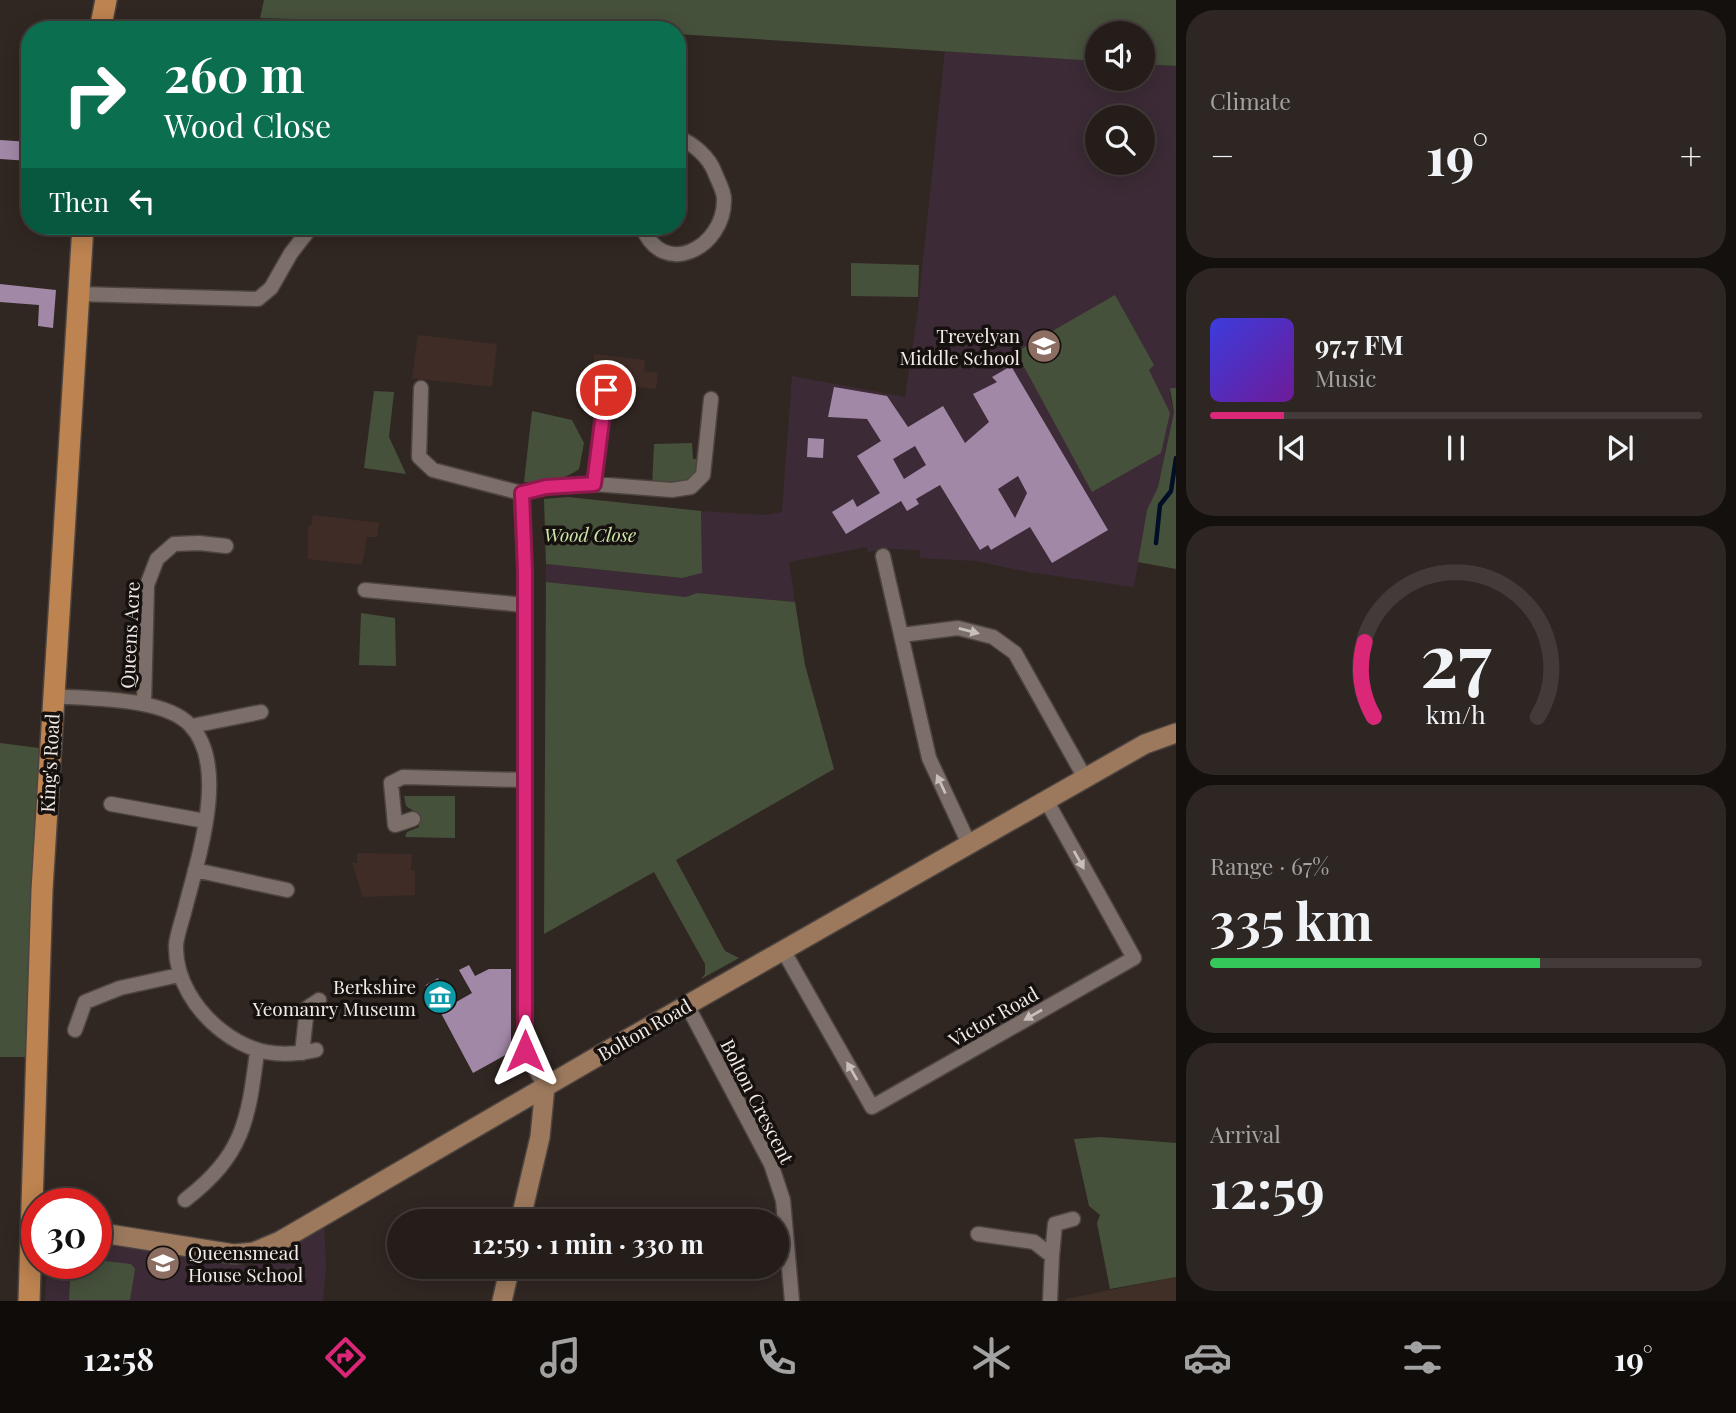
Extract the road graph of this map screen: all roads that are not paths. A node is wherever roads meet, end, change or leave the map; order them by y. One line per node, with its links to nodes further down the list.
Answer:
1 (106, 0): 2 (main road)
2 (102, 21)
3 (686, 140): 6 (street)
4 (82, 235): 7 (main road, King's Road)
5 (305, 235): 7 (street)
6 (645, 235)
7 (79, 294): 18 (main road, King's Road)
8 (421, 388): 12 (street)
9 (606, 390): 11 (street)
10 (711, 399): 11 (street)
11 (594, 484): 12 (street)
12 (522, 493): 16 (street)
13 (226, 546): 19 (street, Queens Acre)
14 (883, 556): 17 (street)
15 (365, 590): 16 (street)
16 (525, 605): 24 (street)
17 (902, 635): 23 (street, one-way to 23); 29 (street, one-way to 17)
18 (52, 696): 19 (street, Queens Acre); 39 (main road, King's Road)
19 (144, 704): 21 (street, Queens Acre)
20 (261, 712): 21 (street)
21 (192, 726): 28 (street)
22 (1176, 733): 23 (street, Bolton Road)
23 (1085, 778): 25 (street, Bolton Road)
24 (524, 780): 27 (street); 38 (street)
25 (1046, 800): 29 (street, Bolton Road); 32 (street, Victor Road, one-way to 32)
26 (111, 804): 28 (street)
27 (413, 819)
28 (205, 821): 30 (street)
29 (970, 846): 32 (street, Bolton Road)
30 (195, 870): 31 (street); 33 (street)
31 (288, 890)
32 (783, 950): 35 (street, Bolton Road)
33 (180, 975): 36 (street); 37 (street)
34 (319, 1000): 37 (street)
35 (687, 1005): 38 (street, Bolton Road); 50 (street, Bolton Crescent)
36 (75, 1030)
37 (257, 1052): 40 (street)
38 (545, 1086): 41 (street); 44 (street, Bolton Road)
39 (34, 1188)
40 (185, 1200)
41 (523, 1209)
42 (1073, 1219): 45 (street)
43 (978, 1234): 45 (street)
44 (112, 1235)
45 (1052, 1255): 51 (street)
46 (30, 1279): 48 (main road, King's Road)
47 (507, 1279): 49 (street)
48 (29, 1301)
49 (502, 1301)
50 (792, 1301)
51 (1050, 1301)

